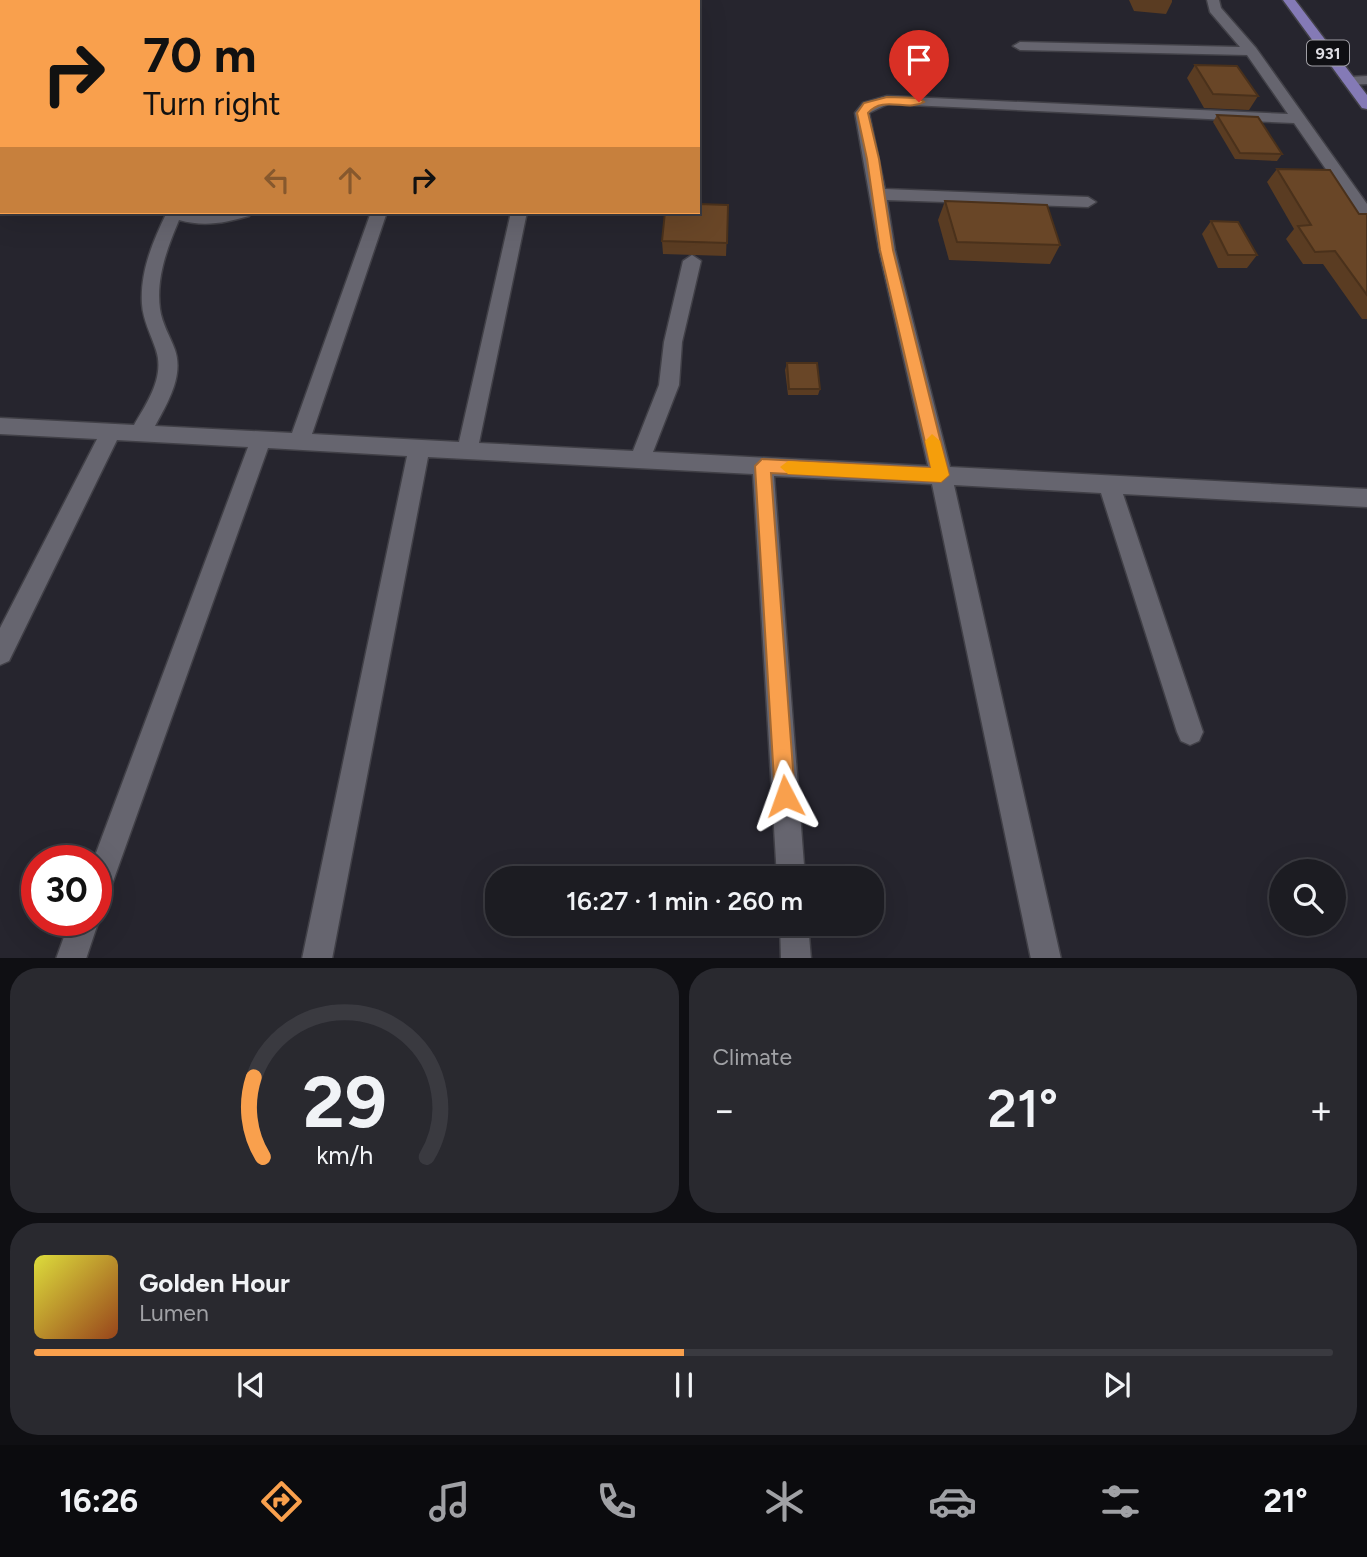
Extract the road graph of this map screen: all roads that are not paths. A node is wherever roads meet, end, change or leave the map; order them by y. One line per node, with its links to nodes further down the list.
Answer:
1 (1213, 0): 4 (street)
2 (1289, 0): 6 (main road, 931)
3 (1020, 46): 4 (street)
4 (1251, 51): 8 (street)
5 (1367, 80): 6 (street)
6 (1349, 81): 7 (main road, 931)
7 (1367, 105)
8 (1298, 119): 9 (street); 16 (street)
9 (878, 194): 10 (street); 27 (street)
10 (1088, 202)
11 (174, 214): 20 (street)
12 (178, 214): 13 (street)
13 (233, 214)
14 (378, 214): 22 (street)
15 (519, 214): 24 (street)
16 (1367, 216)
17 (692, 261): 25 (street)
18 (0, 426): 19 (street)
19 (111, 432): 20 (street); 30 (street)
20 (140, 433): 21 (street)
21 (261, 439): 22 (street); 32 (street)
22 (299, 442): 23 (street)
23 (419, 448): 24 (street); 37 (street)
24 (467, 450): 25 (street)
25 (640, 459): 26 (street)
26 (762, 466): 27 (street); 33 (street)
27 (941, 475): 28 (street); 39 (street)
28 (1109, 484): 29 (street); 31 (street)
29 (1367, 498)
30 (0, 653)
31 (1190, 732)
32 (112, 846)
33 (789, 866)
34 (79, 936): 36 (street)
35 (795, 936): 38 (street)
36 (71, 958)
37 (317, 958)
38 (796, 958)
39 (1046, 958)

